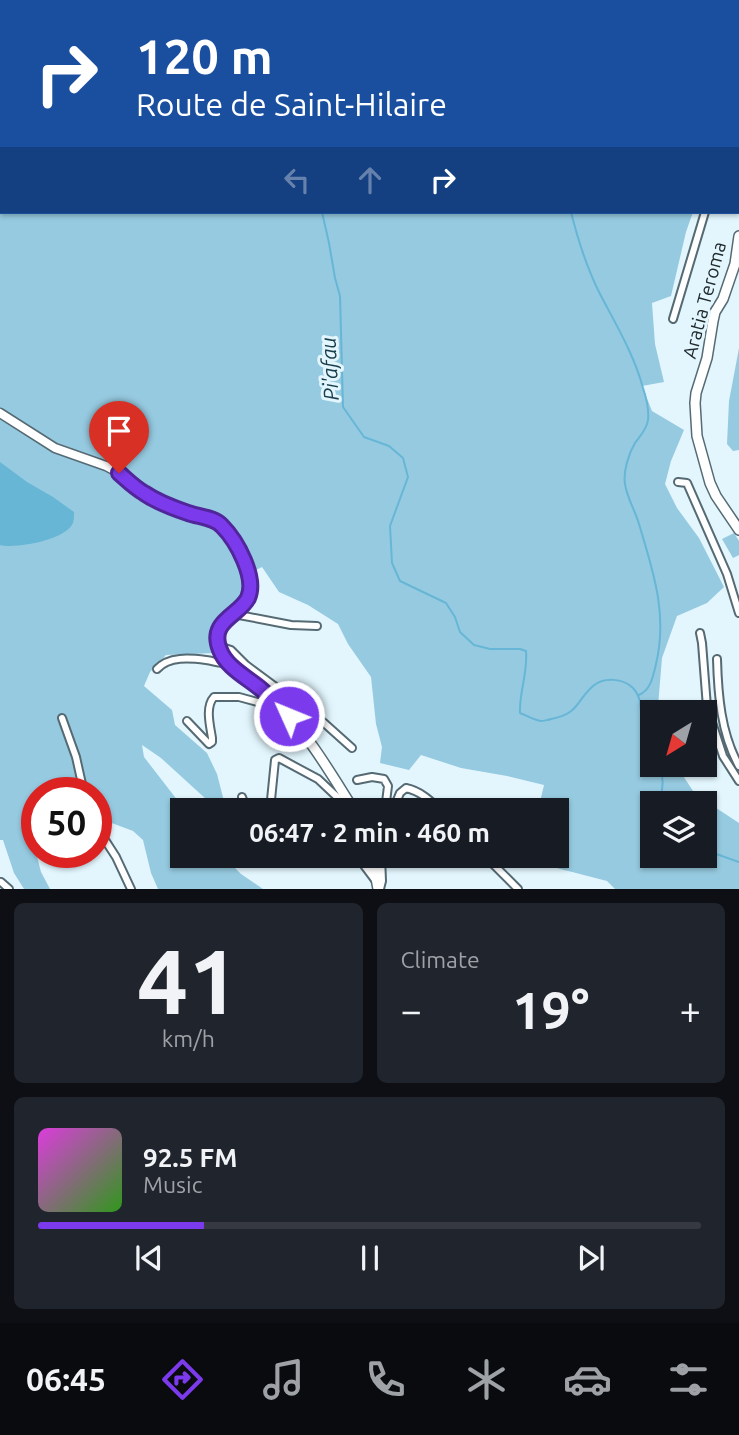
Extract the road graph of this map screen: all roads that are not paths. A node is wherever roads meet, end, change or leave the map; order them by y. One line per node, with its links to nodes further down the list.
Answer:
1 (704, 214): 3 (street)
2 (739, 236): 6 (main road, Aratia Teroma)
3 (673, 319)
4 (0, 413): 7 (street)
5 (678, 482): 8 (street)
6 (739, 530)
7 (233, 612): 9 (street); 11 (street)
8 (739, 613)
9 (317, 626)
10 (700, 633): 22 (street)
11 (219, 646): 13 (street); 18 (street)
12 (718, 659): 19 (street)
13 (229, 662): 14 (street); 15 (main road)
14 (157, 669)
15 (279, 706): 17 (street); 25 (main road)
16 (62, 718): 20 (street)
17 (187, 722)
18 (352, 748)
19 (739, 766)
20 (81, 777)
21 (357, 780): 26 (street)
22 (739, 781)
23 (271, 798): 24 (street)
24 (339, 798)
25 (345, 798)
26 (386, 798)
27 (398, 798): 28 (street)
28 (426, 798)
29 (112, 851): 35 (street)
30 (365, 868): 36 (street)
31 (374, 868): 36 (main road)
32 (381, 868): 36 (street)
33 (497, 868): 38 (street)
34 (1, 882): 37 (street)
35 (130, 886)
36 (378, 886)
37 (9, 889)
38 (518, 889)

